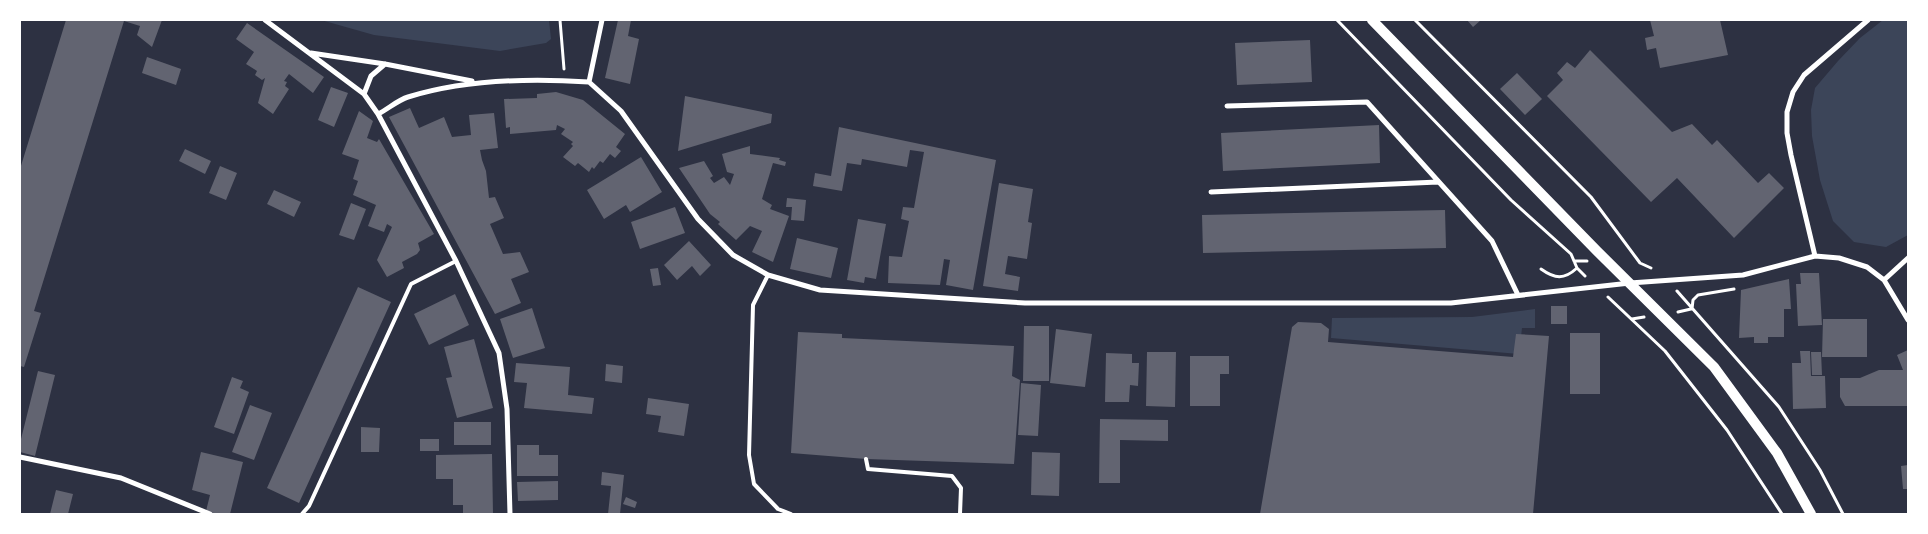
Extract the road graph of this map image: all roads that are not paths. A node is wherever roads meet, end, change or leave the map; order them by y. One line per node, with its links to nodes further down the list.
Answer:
1 (265, 20): 5 (street)
2 (602, 20): 8 (street)
3 (1372, 20): 19 (main road)
4 (1868, 20): 14 (street)
5 (310, 53): 6 (street); 9 (street)
6 (385, 64): 7 (street); 9 (street)
7 (476, 82): 8 (street); 11 (street)
8 (589, 82): 17 (street)
9 (364, 94): 11 (street)
10 (1227, 106): 12 (street)
11 (378, 114): 16 (street)
12 (1438, 182): 13 (street); 20 (street)
13 (1211, 192)
14 (1815, 256): 18 (street); 19 (street)
15 (1908, 258): 18 (street)
16 (456, 261): 25 (lane); 26 (street)
17 (768, 275): 20 (street); 27 (lane)
18 (1884, 280): 21 (street)
19 (1630, 283): 20 (street); 29 (main road)
20 (1518, 296)
21 (1908, 320)
22 (20, 456): 24 (street)
23 (866, 458): 28 (lane)
24 (210, 514)
25 (302, 514)
26 (510, 514)
27 (791, 514)
28 (960, 514)
29 (1811, 514)

